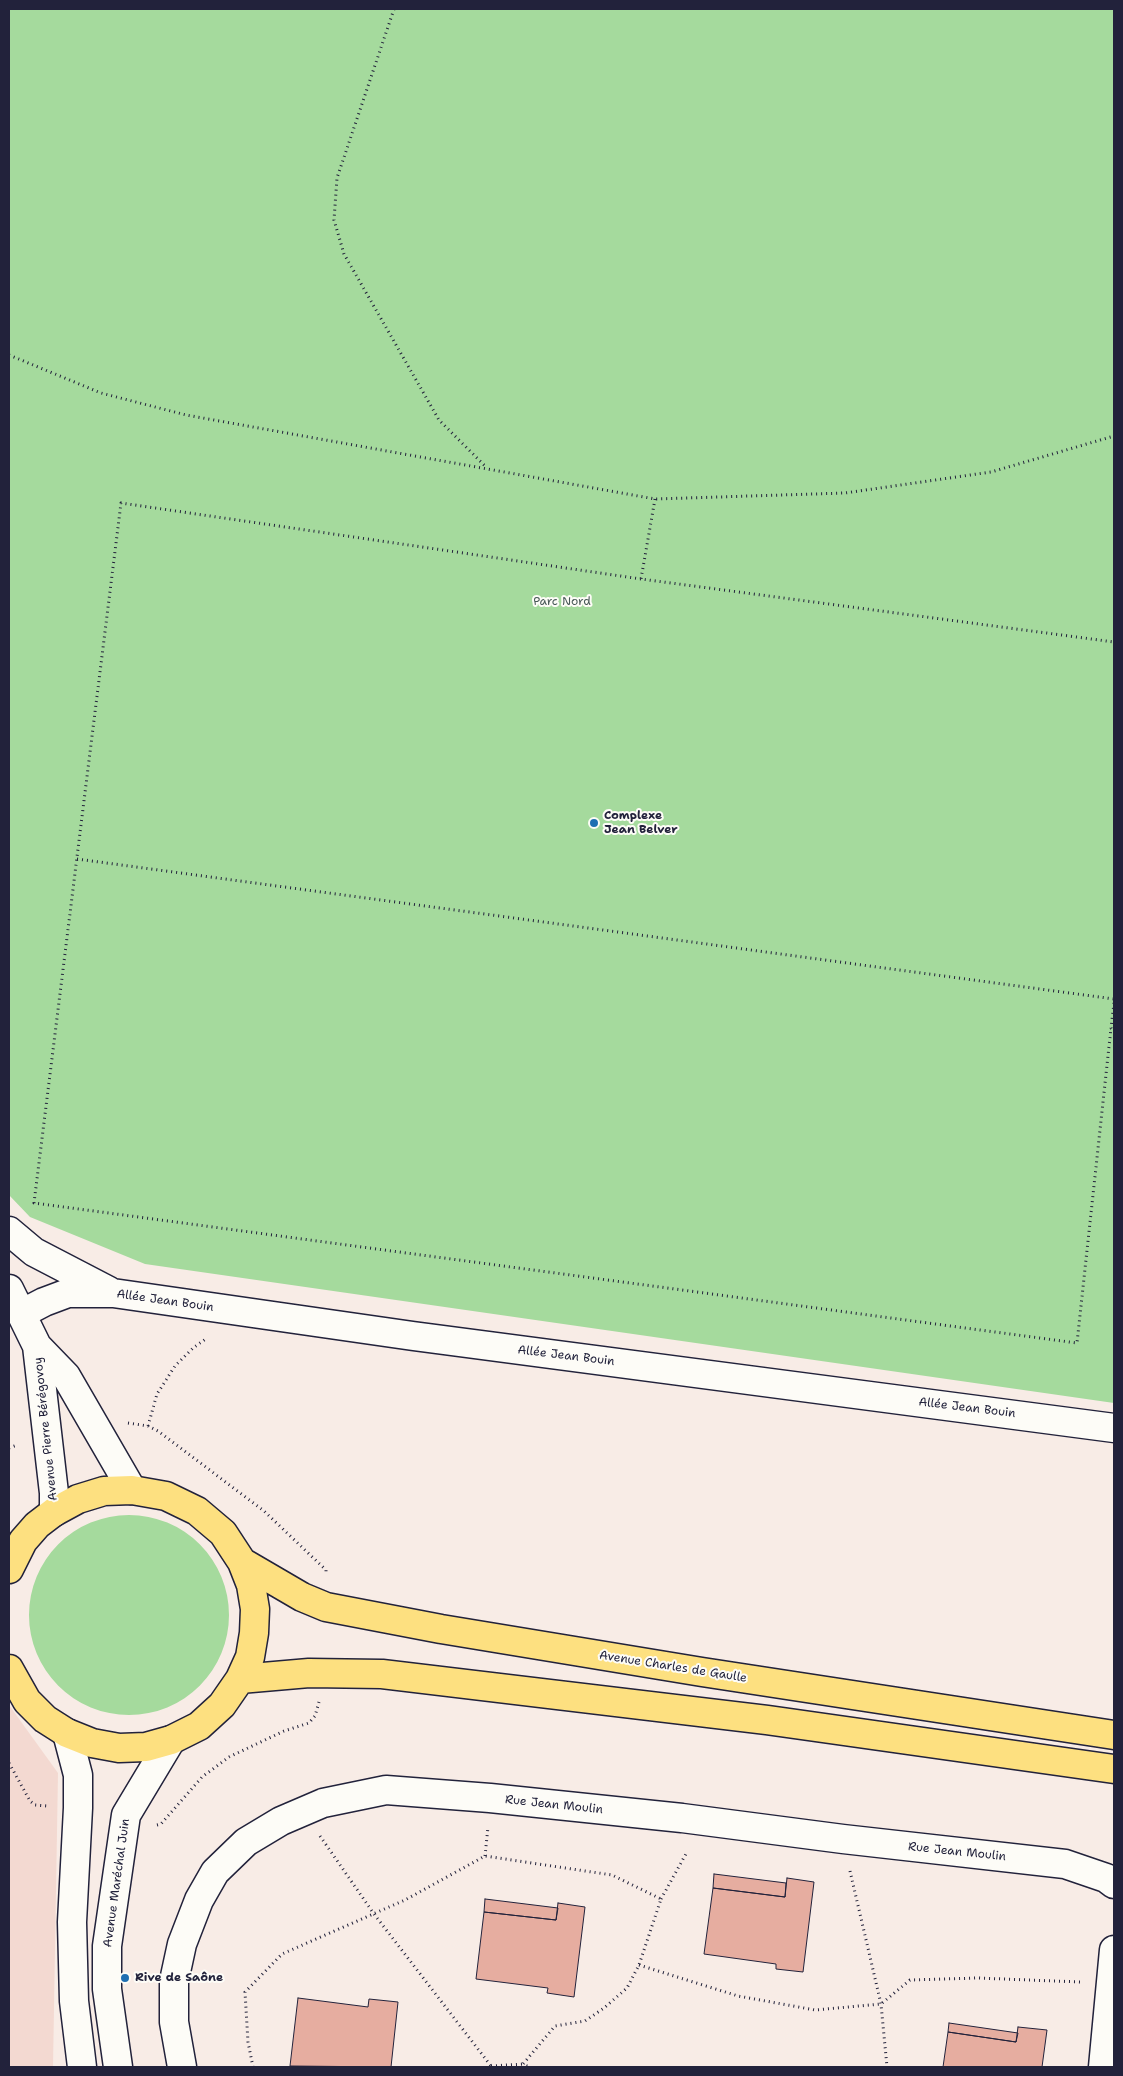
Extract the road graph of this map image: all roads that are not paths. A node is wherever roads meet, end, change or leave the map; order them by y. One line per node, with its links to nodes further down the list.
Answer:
1 (9, 1231): 2 (street)
2 (113, 1293): 3 (street, Allée Jean Bouin); 5 (street, Allée Jean Bouin)
3 (13, 1298): 4 (street, Avenue Pierre Bérégovoy)
4 (37, 1346): 6 (street, Avenue Pierre Bérégovoy); 7 (street, Avenue Pierre Bérégovoy)
5 (1114, 1428)
6 (132, 1490): 7 (main road); 9 (main road)
7 (54, 1512): 8 (main road)
8 (10, 1562)
9 (242, 1562): 11 (main road); 13 (main road, Avenue Charles de Gaulle)
10 (9, 1669): 12 (main road)
11 (240, 1679): 14 (main road); 15 (main road)
12 (67, 1733): 14 (main road); 18 (street)
13 (1114, 1735)
14 (171, 1740): 19 (street, Avenue Maréchal Juin)
15 (1114, 1769)
16 (1114, 1884): 20 (street, Rue Jean Moulin)
17 (1114, 1950): 21 (street)
18 (82, 2067)
19 (118, 2067)
20 (182, 2067)
21 (1103, 2067)

